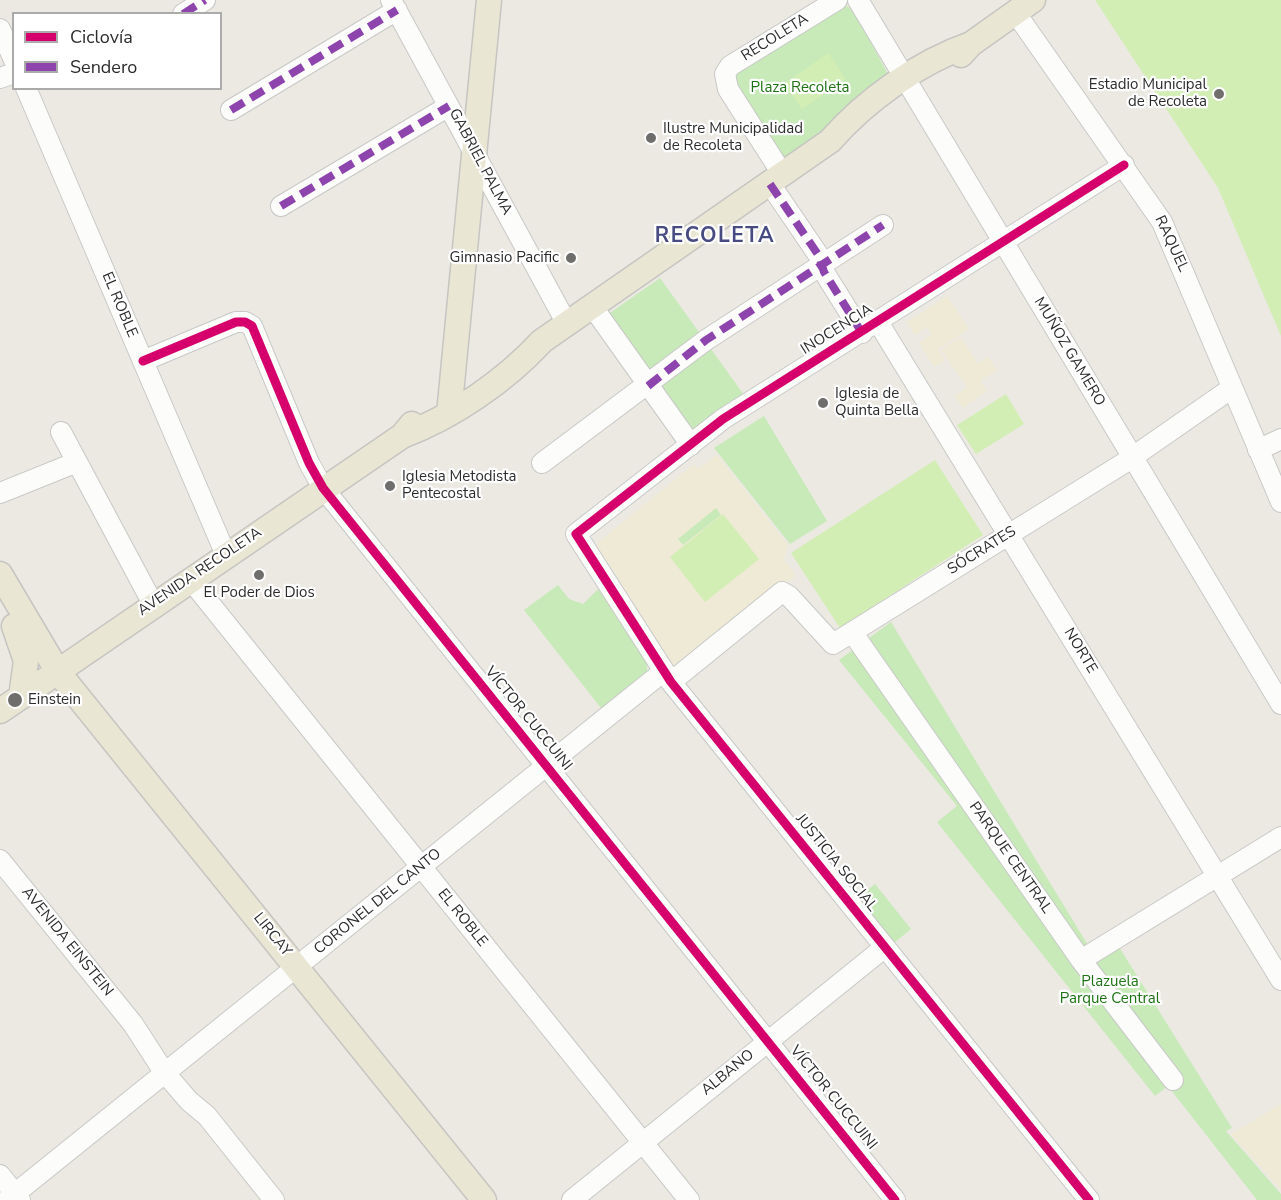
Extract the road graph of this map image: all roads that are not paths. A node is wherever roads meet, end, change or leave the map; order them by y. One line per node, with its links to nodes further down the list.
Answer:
1 (205, 0): 7 (street)
2 (489, 0): 14 (main road)
3 (837, 0): 16 (street, RECOLETA)
4 (858, 0): 10 (street, MUÑOZ GAMERO)
5 (394, 5): 12 (street, GABRIEL PALMA); 13 (street)
6 (1024, 6): 10 (main road, AVENIDA RECOLETA); 15 (street, RAQUEL)
7 (186, 12)
8 (0, 29): 9 (street)
9 (12, 56)
10 (909, 86): 16 (main road, AVENIDA RECOLETA); 19 (street, MUÑOZ GAMERO)
11 (27, 90): 24 (street, EL ROBLE)
12 (450, 106): 14 (street, GABRIEL PALMA); 17 (street)
13 (231, 110)
14 (474, 150): 22 (street, GABRIEL PALMA); 27 (main road)
15 (1124, 165): 19 (street, INOCENCIA); 26 (street, RAQUEL)
16 (776, 179): 20 (street, NORTE); 21 (main road, AVENIDA RECOLETA)
17 (280, 206)
18 (884, 225): 20 (street)
19 (1003, 242): 23 (street, INOCENCIA); 32 (street, MUÑOZ GAMERO)
20 (822, 264): 23 (street, NORTE); 25 (street)
21 (592, 306): 22 (main road, AVENIDA RECOLETA); 25 (street)
22 (567, 324): 27 (main road, AVENIDA RECOLETA)
23 (870, 328): 30 (street, INOCENCIA); 39 (street, NORTE)
24 (143, 361): 35 (street, VÍCTOR CUCCUINI); 40 (street, EL ROBLE)
25 (648, 386): 30 (street); 34 (street)
26 (1232, 388): 31 (street, RAQUEL); 32 (street, SÓCRATES)
27 (450, 403): 35 (main road, AVENIDA RECOLETA)
28 (61, 432): 33 (street)
29 (1281, 439): 31 (street)
30 (691, 445): 38 (street, INOCENCIA)
31 (1258, 450): 37 (street, RAQUEL)
32 (1133, 458): 39 (street, SÓCRATES); 51 (street, MUÑOZ GAMERO)
33 (77, 462): 36 (street); 44 (street)
34 (542, 463)
35 (323, 488): 40 (main road, AVENIDA RECOLETA); 53 (street, VÍCTOR CUCCUINI)
36 (0, 493)
37 (1281, 502)
38 (576, 534): 49 (street, JUSTICIA SOCIAL)
39 (1008, 534): 46 (street, SÓCRATES); 57 (street, NORTE)
40 (226, 555): 42 (main road, AVENIDA RECOLETA)
41 (0, 574): 48 (main road)
42 (190, 579): 44 (main road, AVENIDA RECOLETA); 56 (street, EL ROBLE)
43 (0, 594): 45 (main road)
44 (153, 604): 48 (main road, AVENIDA RECOLETA)
45 (14, 626): 48 (main road); 50 (main road)
46 (852, 632): 47 (street, SÓCRATES); 59 (street, PARQUE CENTRAL)
47 (833, 644): 49 (street, CORONEL DEL CANTO)
48 (57, 672): 50 (main road, AVENIDA RECOLETA); 60 (main road, LIRCAY)
49 (668, 676): 53 (street, CORONEL DEL CANTO); 58 (street, JUSTICIA SOCIAL)
50 (21, 697): 52 (main road, AVENIDA RECOLETA)
51 (1281, 705)
52 (0, 711)
53 (546, 765): 56 (street, CORONEL DEL CANTO); 62 (street, VÍCTOR CUCCUINI)
54 (1281, 837): 57 (street)
55 (0, 860): 63 (street, AVENIDA EINSTEIN)
56 (421, 867): 60 (street, CORONEL DEL CANTO); 65 (street, EL ROBLE)
57 (1217, 876): 59 (street); 61 (street, NORTE)
58 (885, 947): 62 (street, ALBANO); 73 (street, JUSTICIA SOCIAL)
59 (1082, 960): 64 (street, PARQUE CENTRAL)
60 (297, 967): 63 (street, CORONEL DEL CANTO); 69 (main road, LIRCAY)
61 (1281, 980)
62 (768, 1041): 65 (street, ALBANO); 72 (street, VÍCTOR CUCCUINI)
63 (170, 1068): 67 (street, CORONEL DEL CANTO); 68 (street, AVENIDA EINSTEIN)
64 (1173, 1080)
65 (643, 1143): 70 (street, ALBANO); 71 (street, EL ROBLE)
66 (0, 1175): 67 (street)
67 (14, 1198)
68 (274, 1200)
69 (484, 1200)
70 (572, 1200)
71 (689, 1200)
72 (895, 1200)
73 (1089, 1200)

